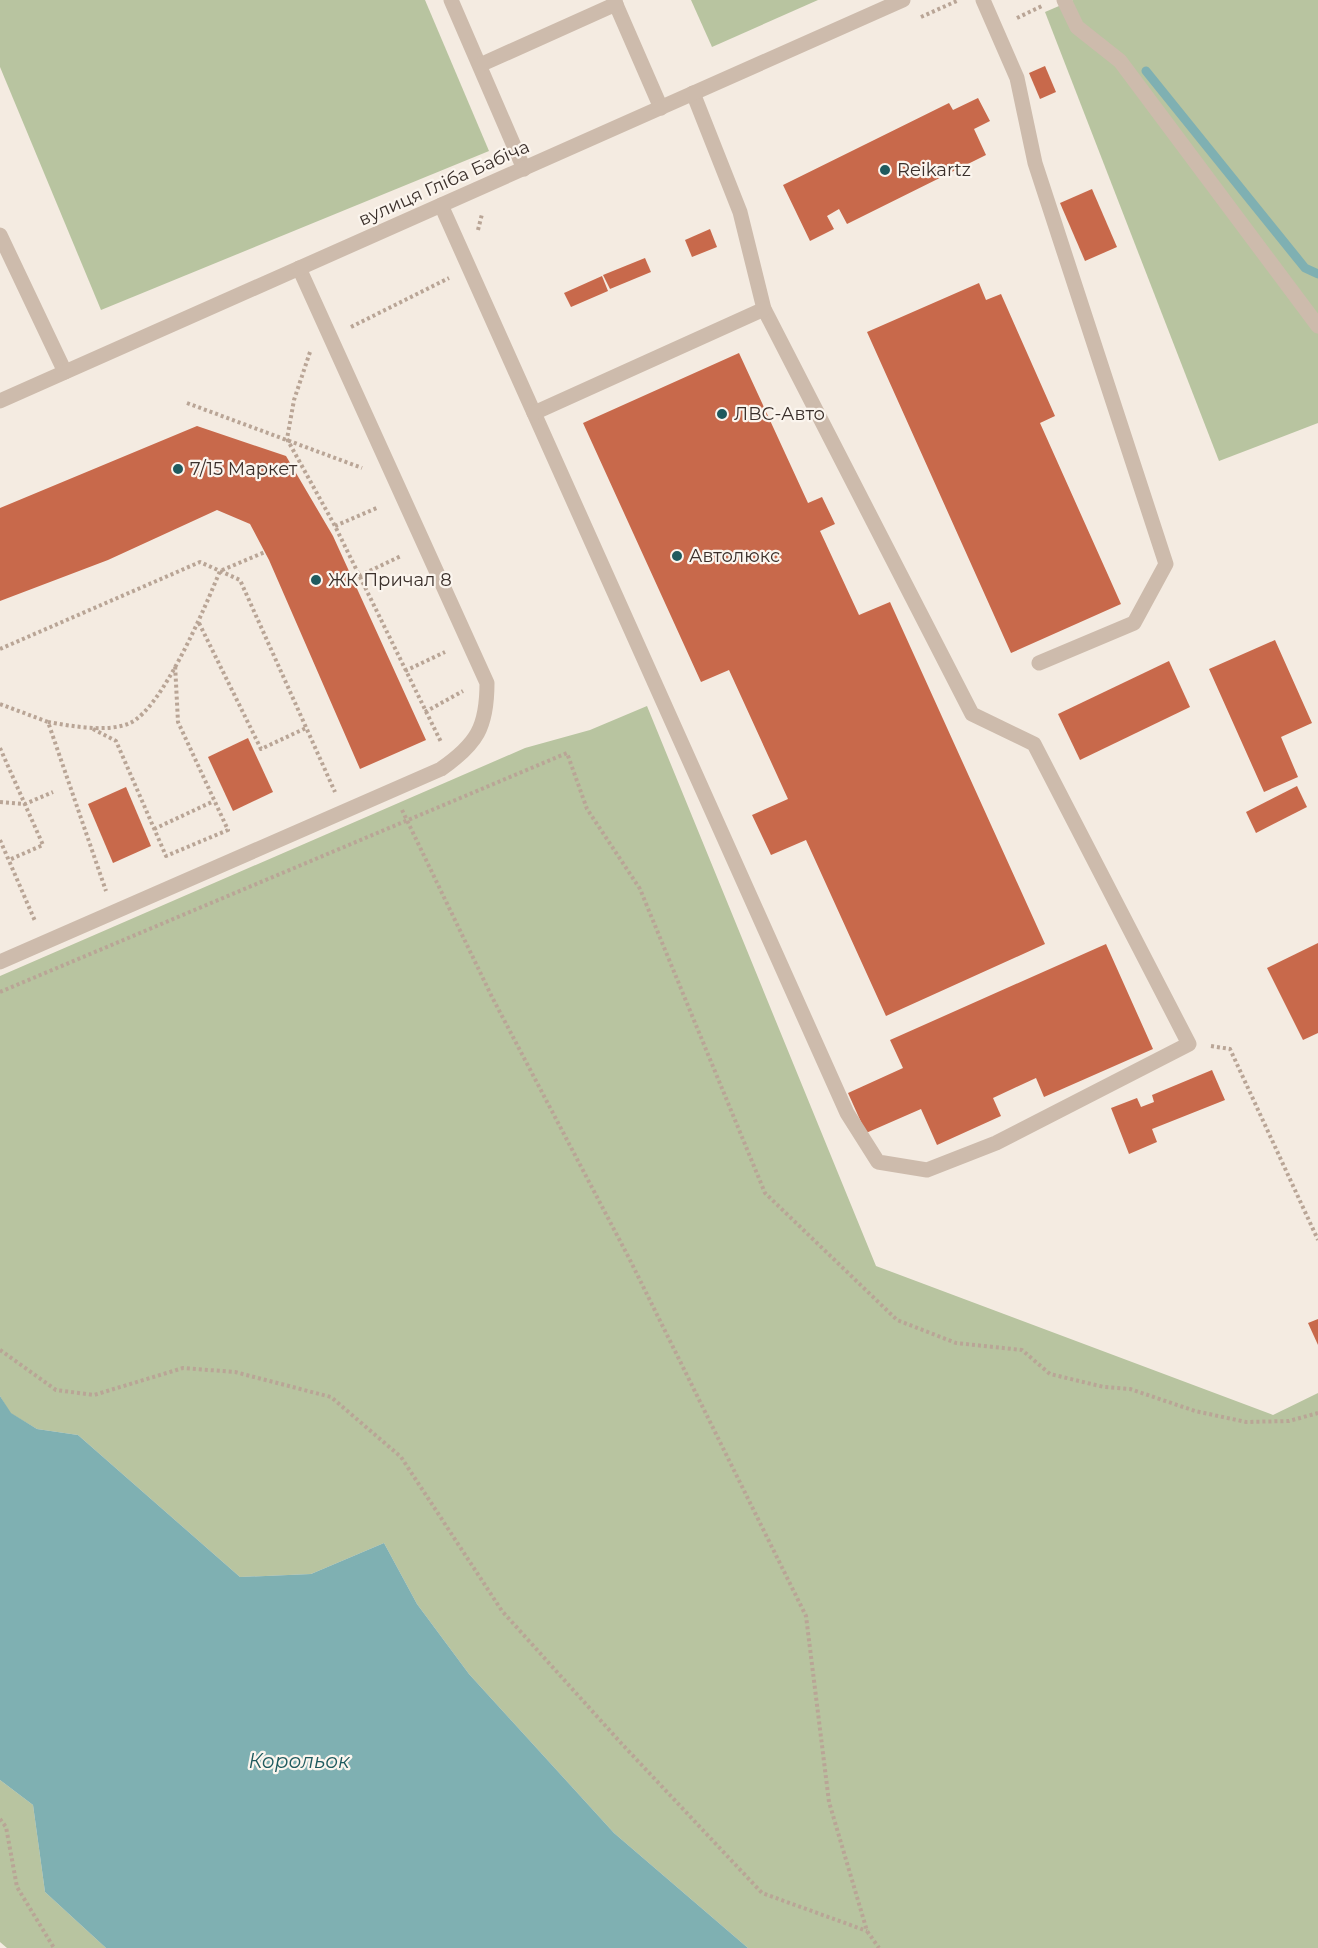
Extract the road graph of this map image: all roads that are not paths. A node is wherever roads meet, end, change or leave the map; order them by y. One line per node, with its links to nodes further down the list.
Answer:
1 (451, 0): 6 (street)
2 (903, 0): 7 (street, вулиця Гліба Бабіча)
3 (982, 0): 19 (street)
4 (1064, 0): 15 (street)
5 (615, 2): 6 (street); 8 (street)
6 (480, 66): 9 (street)
7 (693, 93): 8 (street, вулиця Гліба Бабіча); 14 (street)
8 (661, 108): 9 (street, вулиця Гліба Бабіча)
9 (524, 169): 10 (street, вулиця Гліба Бабіча)
10 (441, 205): 13 (street, вулиця Гліба Бабіча); 18 (street)
11 (0, 235): 12 (street)
12 (6, 261): 16 (street)
13 (299, 268): 16 (street, вулиця Гліба Бабіча); 20 (street)
14 (764, 309): 18 (street); 18 (street)
15 (1318, 326)
16 (65, 372): 17 (street, вулиця Гліба Бабіча)
17 (0, 401)
18 (534, 412)
19 (1039, 663)
20 (0, 962)

